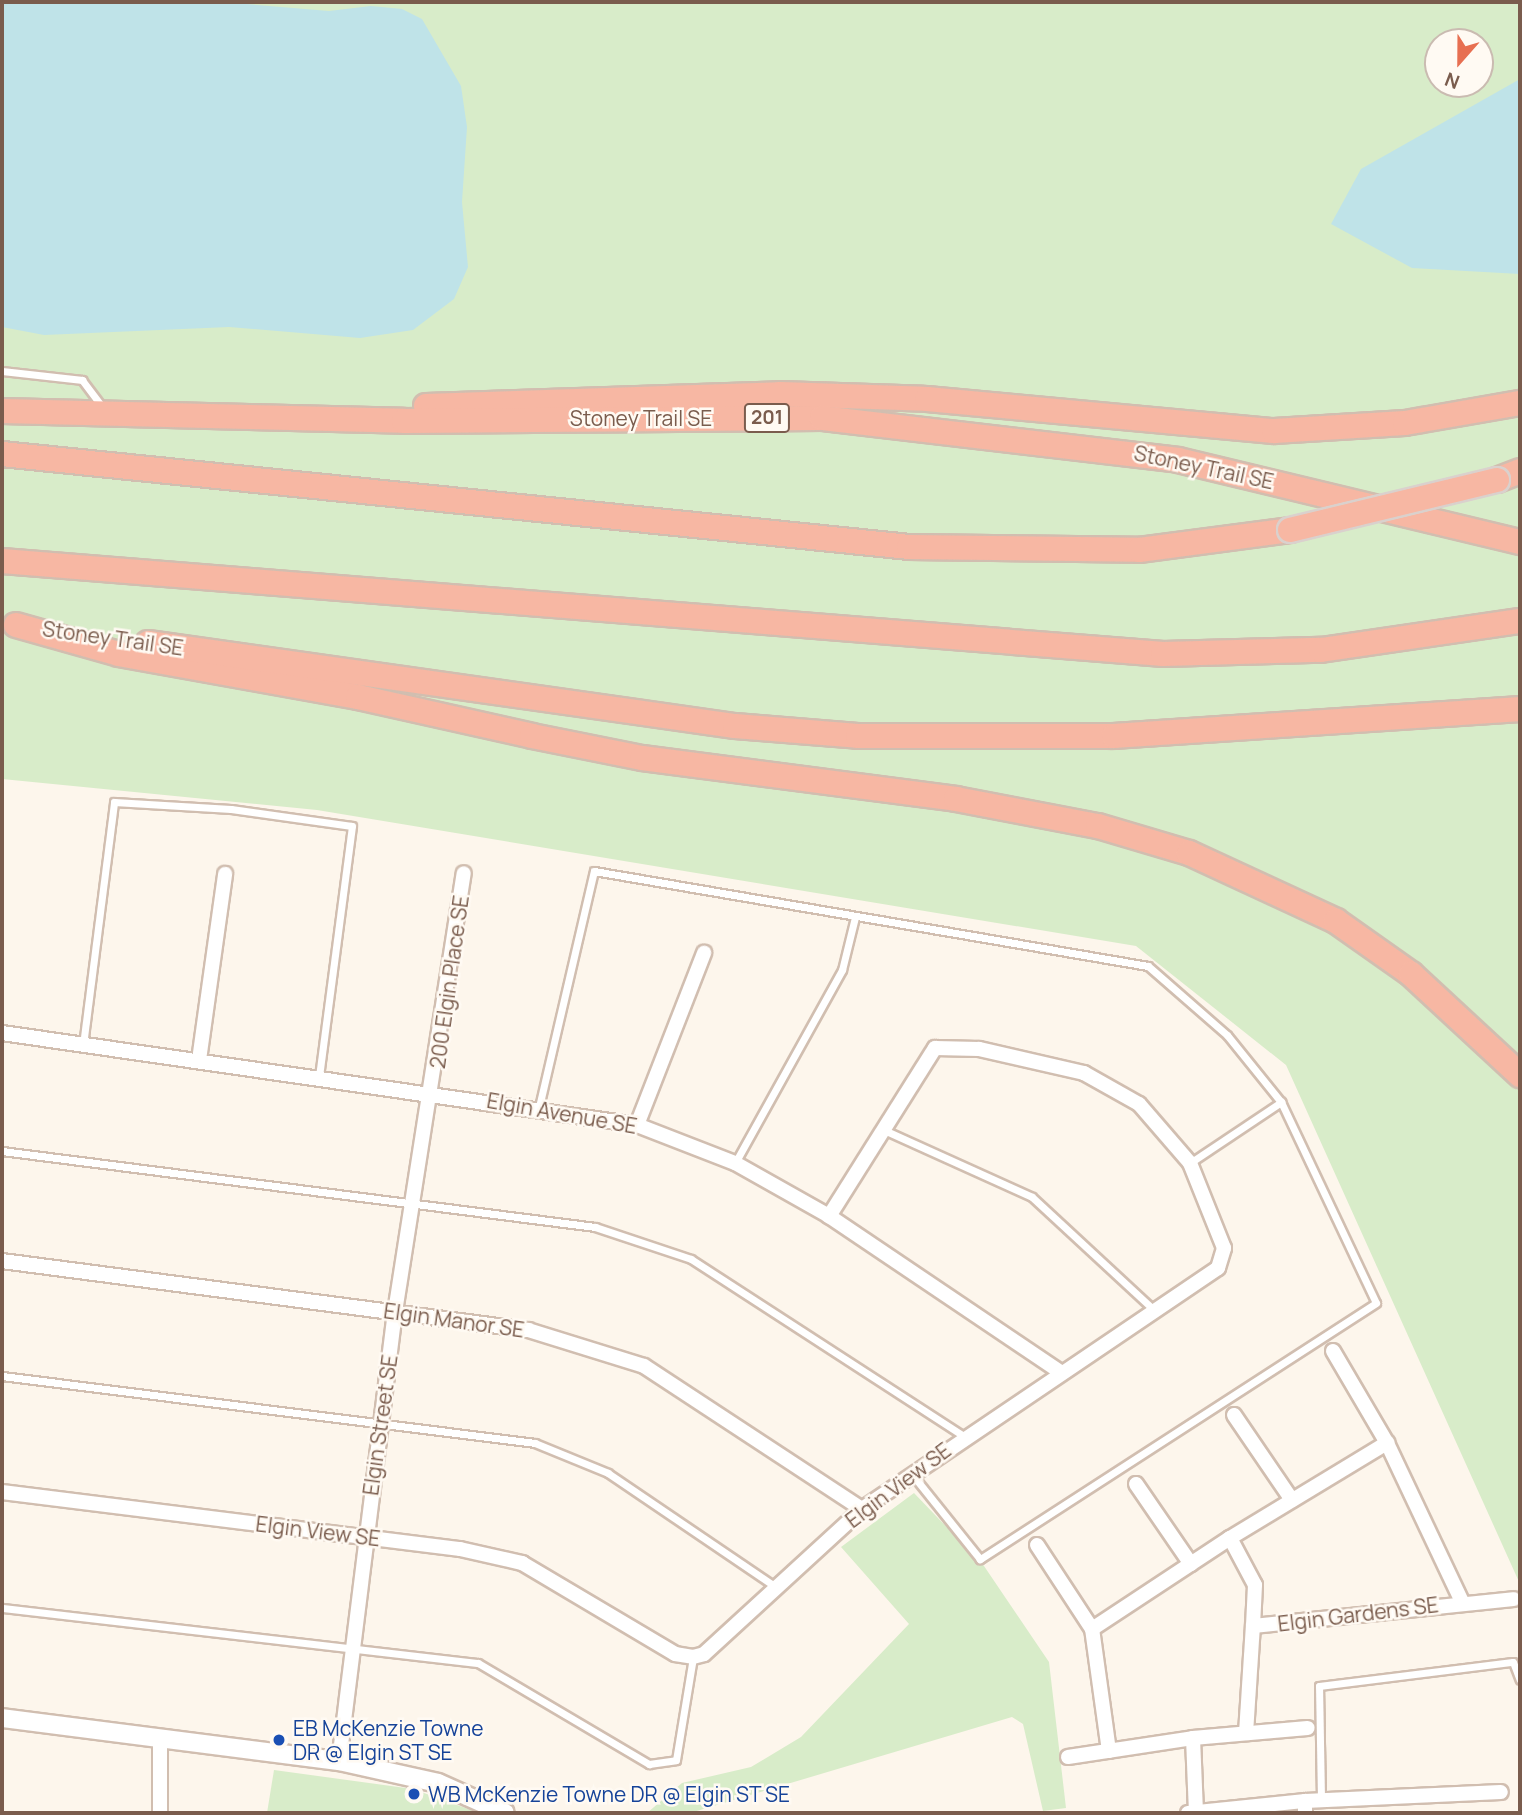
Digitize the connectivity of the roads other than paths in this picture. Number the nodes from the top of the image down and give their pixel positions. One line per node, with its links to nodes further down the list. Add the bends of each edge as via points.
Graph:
1 (2, 371): 4 (lane, via 82,380)
2 (1520, 403): 5 (highway, via 1405,423 1274,431 927,399 780,394 470,402)
3 (2, 411): 4 (highway, Stoney Trail SE / 201)
4 (109, 415): 5 (highway, Stoney Trail SE / 201)
5 (329, 416): 8 (highway, Stoney Trail SE / 201, via 822,418 1007,436 1178,460)
6 (2, 454): 7 (highway, bridge, via 909,547 1139,550 1290,530)
7 (1520, 471)
8 (1520, 541)
9 (2, 561): 10 (highway, via 1163,654 1321,650)
10 (1520, 621)
11 (9, 624): 12 (highway, Stoney Trail SE, via 735,726 858,736 1114,736); 20 (highway, via 119,654 358,697 544,739 956,799 1098,826 1189,853 1336,921 1410,974)
12 (1520, 709)
13 (464, 873): 22 (street, 200 Elgin Place SE)
14 (225, 874): 19 (street)
15 (855, 917): 23 (lane, via 1148,966 1227,1035); 24 (lane, via 594,871); 28 (lane, via 842,970)
16 (704, 953): 25 (street)
17 (2, 1033): 18 (street, Elgin Avenue SE)
18 (83, 1045): 19 (street, Elgin Avenue SE); 21 (lane, via 114,802 231,809 352,826)
19 (199, 1060): 21 (street, Elgin Avenue SE)
20 (1520, 1075)
21 (319, 1076): 22 (street, Elgin Avenue SE)
22 (433, 1091): 24 (street, Elgin Avenue SE); 30 (street, Elgin Street SE)
23 (1281, 1102): 29 (lane); 42 (lane, via 1376,1303 980,1559)
24 (539, 1107): 25 (street, Elgin Avenue SE)
25 (637, 1125): 28 (street, Elgin Avenue SE)
26 (886, 1131): 29 (street, Elgin View SE, via 935,1048 979,1049 1084,1073 1139,1104); 31 (street, Elgin View SE); 33 (lane, via 1031,1197)
27 (2, 1151): 30 (lane)
28 (735, 1163): 31 (street, Elgin Avenue SE)
29 (1190, 1163): 33 (street, Elgin View SE, via 1224,1248 1217,1268)
30 (412, 1202): 34 (street, Elgin Street SE); 40 (lane, via 596,1227 691,1259)
31 (830, 1216): 36 (street, Elgin Avenue SE)
32 (2, 1261): 34 (street, Elgin Manor SE)
33 (1153, 1309): 36 (street, Elgin View SE)
34 (395, 1312): 39 (street, Elgin Street SE); 46 (street, Elgin Manor SE, via 528,1330 644,1366)
35 (1333, 1351): 41 (street, Elgin Gardens SE)
36 (1059, 1371): 40 (street, Elgin View SE)
37 (2, 1376): 39 (lane)
38 (1234, 1415): 45 (street)
39 (380, 1424): 47 (street, Elgin Street SE); 51 (lane, via 536,1443 608,1474)
40 (964, 1436): 42 (street, Elgin View SE)
41 (1387, 1443): 45 (street); 53 (street, Elgin Gardens SE)
42 (911, 1472): 46 (street, Elgin View SE)
43 (1136, 1484): 50 (street)
44 (2, 1492): 47 (street, Elgin View SE)
45 (1292, 1500): 48 (street)
46 (862, 1508): 51 (street, Elgin View SE)
47 (365, 1537): 57 (street, Elgin Street SE); 58 (street, Elgin View SE, via 522,1563 675,1654)
48 (1230, 1538): 50 (street); 55 (street, Elgin Gardens SE, via 1255,1584)
49 (1037, 1545): 56 (street)
50 (1191, 1564): 56 (street)
51 (774, 1586): 58 (street, Elgin View SE, via 704,1654)
52 (1514, 1598): 53 (street, Elgin Gardens SE)
53 (1462, 1602): 55 (street, Elgin Gardens SE)
54 (2, 1608): 57 (lane)
55 (1253, 1626): 62 (street, Elgin Gardens SE)
56 (1092, 1629): 65 (street)
57 (353, 1646): 58 (lane, via 478,1663 649,1765 676,1760); 67 (street, Elgin Street SE)
58 (693, 1657)
59 (1520, 1680): 69 (lane, via 1513,1662 1319,1686)
60 (2, 1718): 64 (street)
61 (1308, 1728): 62 (street)
62 (1246, 1733): 63 (street)
63 (1193, 1738): 65 (street); 73 (street)
64 (160, 1741): 67 (street); 71 (street)
65 (1109, 1751): 66 (street)
66 (1068, 1757)
67 (339, 1761): 72 (street, via 438,1783)
68 (1501, 1792): 69 (street)
69 (1321, 1799): 70 (street)
70 (1305, 1807): 73 (street)
71 (160, 1813)
72 (505, 1813)
73 (1193, 1813)

